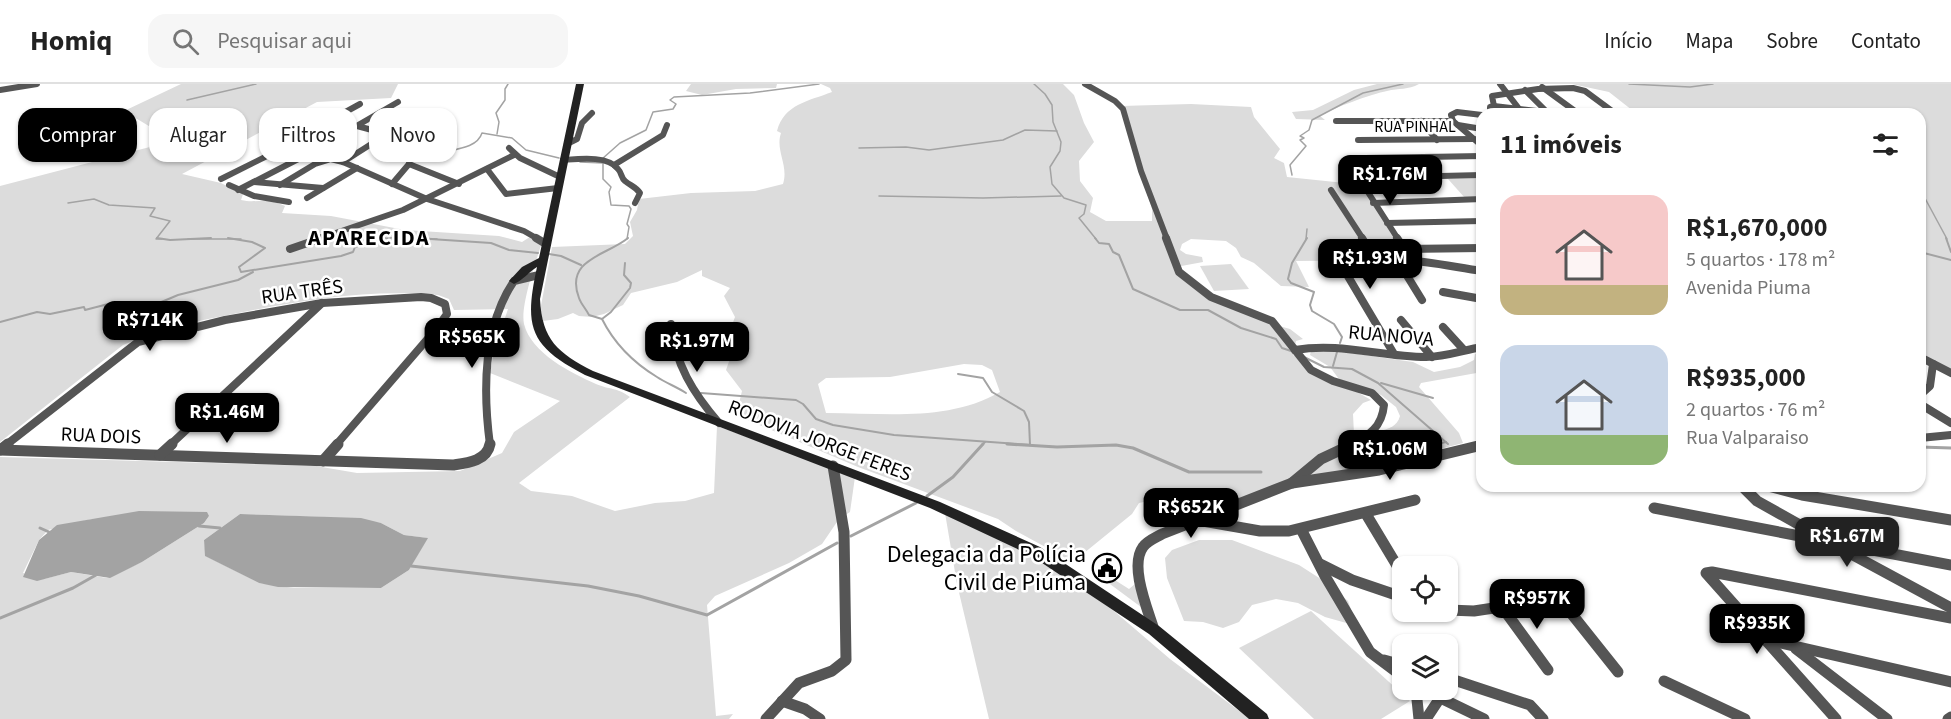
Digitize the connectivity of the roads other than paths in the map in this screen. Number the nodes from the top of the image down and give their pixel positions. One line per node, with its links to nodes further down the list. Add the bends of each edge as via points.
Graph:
1 (37, 84): 6 (street)
2 (580, 84): 31 (main road, RODOVIA JORGE FERES)
3 (1085, 84): 84 (street, via 1123,109 1179,272 1211,297 1272,321)
4 (1500, 84): 8 (street)
5 (1542, 87): 7 (street); 17 (street); 18 (street, via 1583,90)
6 (0, 90)
7 (1525, 90): 8 (street); 16 (street)
8 (1509, 93): 11 (street, via 1491,97); 15 (street)
9 (398, 102): 25 (street)
10 (360, 104): 12 (street)
11 (1494, 106): 13 (street); 14 (street)
12 (353, 108)
13 (1490, 108)
14 (1507, 108)
15 (1519, 108)
16 (1543, 108)
17 (1572, 108)
18 (1606, 108)
19 (592, 113): 31 (street, via 582,123 577,140)
20 (1476, 114): 23 (street, via 1451,114)
21 (1336, 121): 22 (street)
22 (1421, 121): 23 (street); 28 (street)
23 (1456, 123): 26 (street); 29 (street)
24 (667, 125): 42 (street, via 663,135)
25 (357, 126): 33 (street, via 387,134)
26 (1476, 128)
27 (1358, 140): 28 (street, RUA PINHAL)
28 (1437, 140): 30 (street, RUA PINHAL)
29 (1476, 140)
30 (1476, 142)
31 (567, 144): 37 (main road, RODOVIA JORGE FERES)
32 (509, 148): 34 (street)
33 (357, 153)
34 (514, 155): 44 (street); 49 (street)
35 (1476, 156): 46 (street, via 1348,161)
36 (259, 160): 47 (street)
37 (563, 160): 42 (street); 49 (main road, RODOVIA JORGE FERES)
38 (292, 162): 48 (street)
39 (316, 162): 53 (street)
40 (343, 162): 43 (street)
41 (409, 164): 50 (street); 51 (street)
42 (614, 165): 61 (street, via 623,180 639,190)
43 (357, 168): 50 (street); 54 (street)
44 (488, 170): 49 (street, via 506,194); 51 (street)
45 (1476, 176): 46 (street)
46 (1358, 178): 62 (street)
47 (220, 179)
48 (253, 182): 53 (street); 55 (street)
49 (559, 182): 65 (main road, RODOVIA JORGE FERES)
50 (392, 184): 58 (street)
51 (459, 184): 58 (street)
52 (229, 185): 55 (street)
53 (280, 185): 54 (street)
54 (323, 188): 57 (street)
55 (238, 190): 60 (street, via 263,199)
56 (1331, 190): 72 (street)
57 (307, 198)
58 (427, 199): 65 (street, via 524,231); 67 (street)
59 (1476, 199): 62 (street)
60 (289, 202)
61 (635, 203)
62 (1372, 203): 64 (street)
63 (1476, 221): 64 (street)
64 (1387, 223): 68 (street)
65 (546, 244): 69 (main road, RODOVIA JORGE FERES)
66 (1476, 248): 68 (street)
67 (291, 249)
68 (1404, 249): 70 (street)
69 (542, 260): 74 (main road, RODOVIA JORGE FERES); 75 (main road)
70 (1412, 260): 71 (street); 73 (street)
71 (1398, 261): 72 (street); 78 (street)
72 (1377, 262): 86 (street, via 1352,264 1345,269)
73 (1476, 271)
74 (539, 275): 75 (street); 93 (main road, RODOVIA JORGE FERES, via 535,320 555,353 589,373)
75 (514, 281): 100 (street, RUA DOIS, via 500,308 486,358 484,401 490,447 483,457 453,465)
76 (1443, 292): 77 (street)
77 (1476, 299)
78 (1422, 300)
79 (322, 303): 98 (street, RUA TRÊS, via 225,320 138,342); 99 (street); 100 (street, RUA TRÊS, via 420,297 440,300 447,308 437,328)
80 (1401, 320): 87 (street)
81 (670, 324): 93 (street, via 678,366)
82 (1443, 327): 85 (street)
83 (1476, 348): 85 (street, RUA NOVA)
84 (1295, 350): 86 (street, RUA NOVA, via 1336,346); 102 (street, via 1320,375 1372,393 1384,405 1384,413 1368,436 1319,460)
85 (1464, 350): 87 (street, RUA NOVA)
86 (1394, 354): 87 (street, RUA NOVA)
87 (1432, 357)
88 (1926, 360): 89 (street)
89 (1933, 364): 90 (street); 91 (street, via 1932,382)
90 (1951, 373)
91 (1926, 392)
92 (1926, 408): 94 (street)
93 (719, 423): 101 (main road, RODOVIA JORGE FERES)
94 (1951, 423)
95 (1951, 435): 96 (street)
96 (1926, 437)
97 (1476, 446): 102 (street, via 1379,470)
98 (0, 450): 99 (street, RUA DOIS)
99 (160, 455): 100 (street, RUA DOIS)
100 (323, 461)
101 (833, 466): 122 (main road, RODOVIA JORGE FERES, via 935,505 1026,546); 136 (street, via 844,532 846,660 799,683)
102 (1292, 483): 108 (street)
103 (1748, 492): 111 (street)
104 (1791, 492): 109 (street)
105 (1415, 500): 107 (street)
106 (1654, 508): 111 (street)
107 (1366, 514): 110 (street); 112 (street)
108 (1201, 520): 110 (street, via 1273,532); 122 (street, via 1161,534 1140,551 1140,579)
109 (1951, 520)
110 (1301, 529): 113 (street)
111 (1830, 543): 114 (street); 119 (street)
112 (1392, 557)
113 (1320, 564): 115 (street); 125 (street, via 1370,652)
114 (1951, 565)
115 (1392, 594)
116 (1573, 596): 117 (street)
117 (1559, 598): 118 (street); 129 (street)
118 (1502, 607): 120 (street); 128 (street)
119 (1951, 609)
120 (1458, 610)
121 (1951, 618): 123 (street, via 1706,573)
122 (1154, 630): 139 (main road, RODOVIA JORGE FERES)
123 (1763, 639): 124 (street); 145 (street)
124 (1793, 647): 132 (street); 146 (street)
125 (1378, 659): 126 (street); 127 (street)
126 (1392, 662)
127 (1392, 669)
128 (1548, 670)
129 (1618, 672)
130 (1458, 681): 143 (street, via 1530,705)
131 (1664, 681): 144 (street)
132 (1951, 682)
133 (1418, 700): 140 (street)
134 (1439, 700): 141 (street)
135 (1444, 700): 142 (street)
136 (782, 701): 137 (street); 138 (street)
137 (766, 719)
138 (820, 719)
139 (1261, 719)
140 (1419, 719)
141 (1426, 719)
142 (1484, 719)
143 (1543, 719)
144 (1745, 719)
145 (1836, 719)
146 (1887, 719)

